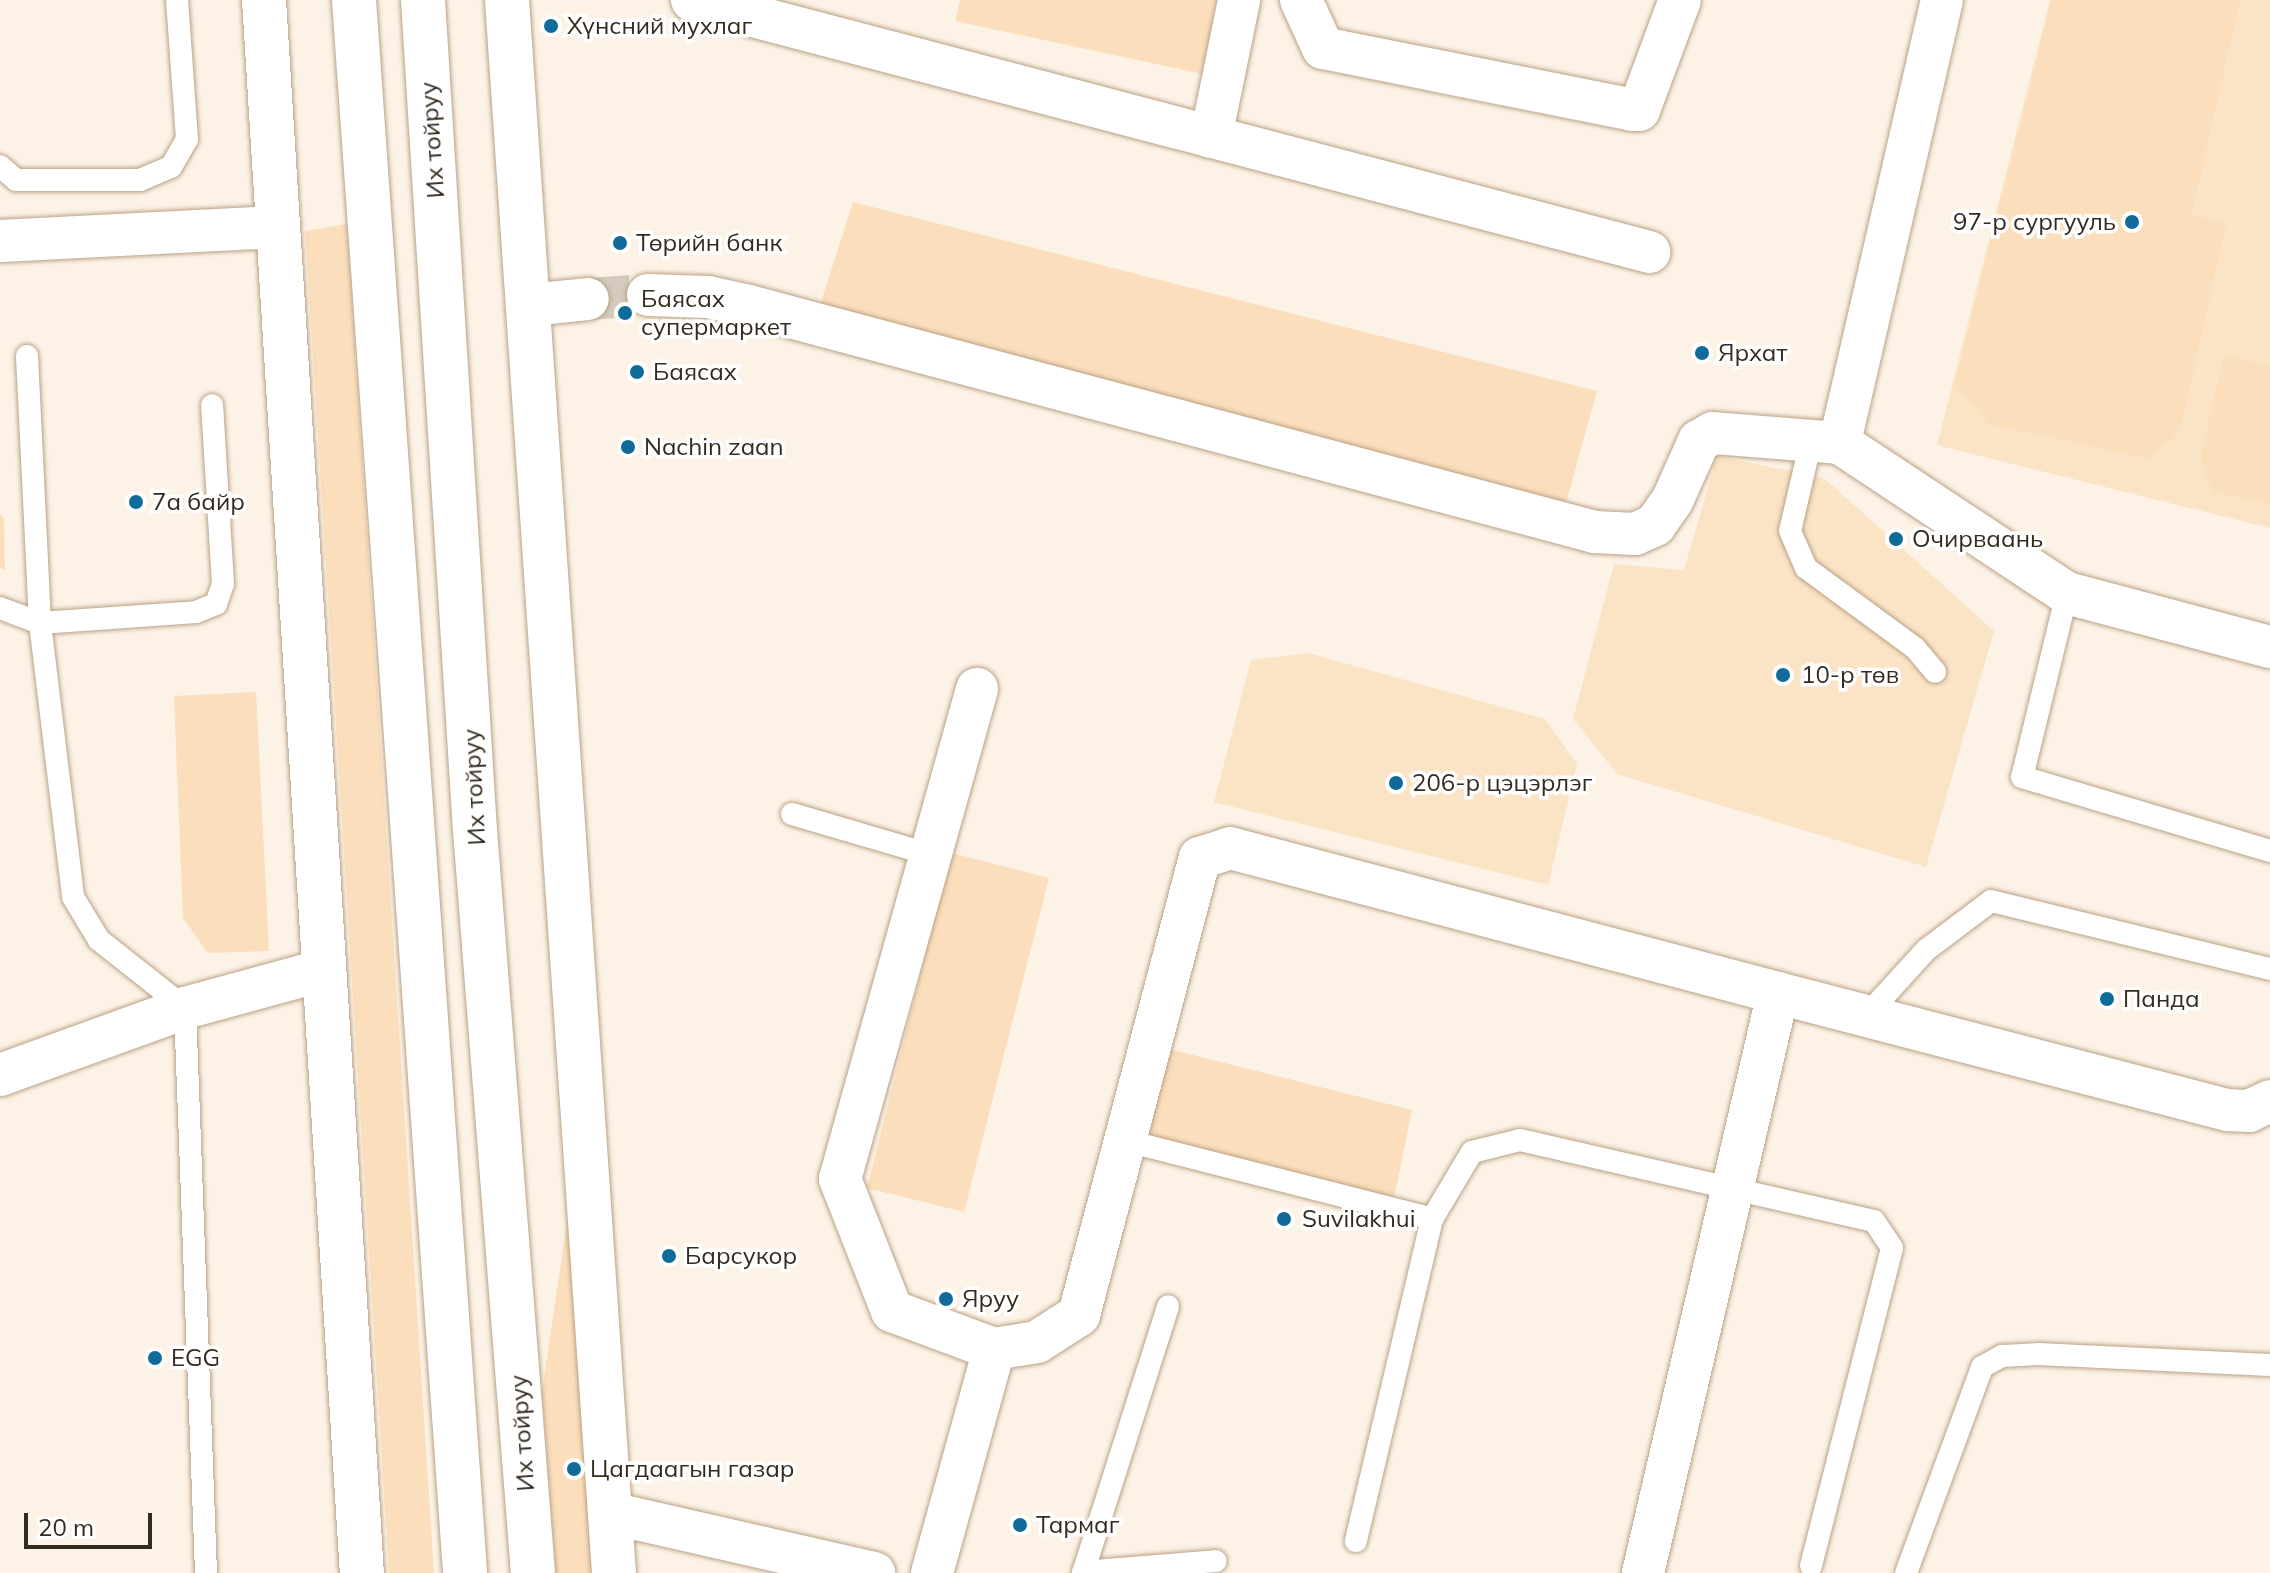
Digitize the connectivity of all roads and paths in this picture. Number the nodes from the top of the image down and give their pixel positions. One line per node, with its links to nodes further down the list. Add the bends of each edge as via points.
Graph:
1 (177, 0): 13 (lane, via 187,139 171,167 140,180 16,180)
2 (264, 0): 14 (street)
3 (354, 0): 52 (street)
4 (423, 0): 53 (street, Их тойруу, via 475,830)
5 (507, 0): 19 (street)
6 (692, 0): 11 (street)
7 (1239, 0): 12 (street)
8 (1301, 0): 9 (street, via 1323,48 1633,110 1639,110)
9 (1680, 0)
10 (1942, 0): 22 (street)
11 (822, 16): 12 (street)
12 (1211, 137): 16 (street)
13 (0, 166)
14 (275, 227): 15 (street); 33 (street)
15 (0, 241)
16 (1649, 252)
17 (648, 295): 22 (street, via 708,297 749,306 1595,532 1635,534 1655,525 1699,441 1713,433)
18 (588, 299): 19 (street)
19 (528, 305): 45 (street)
20 (27, 356): 25 (lane)
21 (212, 405): 25 (lane, via 223,584 216,604 196,612)
22 (1825, 442): 23 (street); 27 (lane, via 1790,531 1806,568 1915,648)
23 (2067, 593): 26 (street); 30 (lane, via 2022,777)
24 (0, 608): 25 (lane)
25 (40, 623): 35 (lane, via 73,897 99,940)
26 (2270, 647)
27 (1935, 672)
28 (977, 689): 31 (street)
29 (792, 814): 31 (lane)
30 (2270, 851)
31 (931, 855): 43 (street, via 840,1179 892,1311)
32 (2270, 969): 36 (lane, via 1991,901 1926,950)
33 (324, 970): 35 (street); 51 (street)
34 (1778, 993): 36 (street); 39 (street, via 1230,848 1200,858); 40 (street)
35 (185, 1008): 37 (street); 50 (lane)
36 (1866, 1016): 38 (street, via 2228,1110 2249,1111)
37 (0, 1075)
38 (2270, 1101)
39 (1127, 1141): 41 (lane); 43 (street, via 1079,1315 1037,1342)
40 (1733, 1186): 41 (lane, via 1520,1140 1472,1152); 48 (lane, via 1874,1221 1892,1248); 57 (street)
41 (1432, 1219): 46 (lane)
42 (1168, 1306): 49 (lane)
43 (994, 1349): 56 (street)
44 (2270, 1365): 58 (lane, via 2038,1354 2002,1356 1982,1367)
45 (610, 1513): 54 (street); 55 (street)
46 (1356, 1541)
47 (1216, 1561): 49 (lane)
48 (1811, 1566)
49 (1083, 1572)
50 (206, 1573)
51 (362, 1573)
52 (465, 1573)
53 (533, 1573)
54 (614, 1573)
55 (874, 1573)
56 (932, 1573)
57 (1643, 1573)
58 (1906, 1573)

